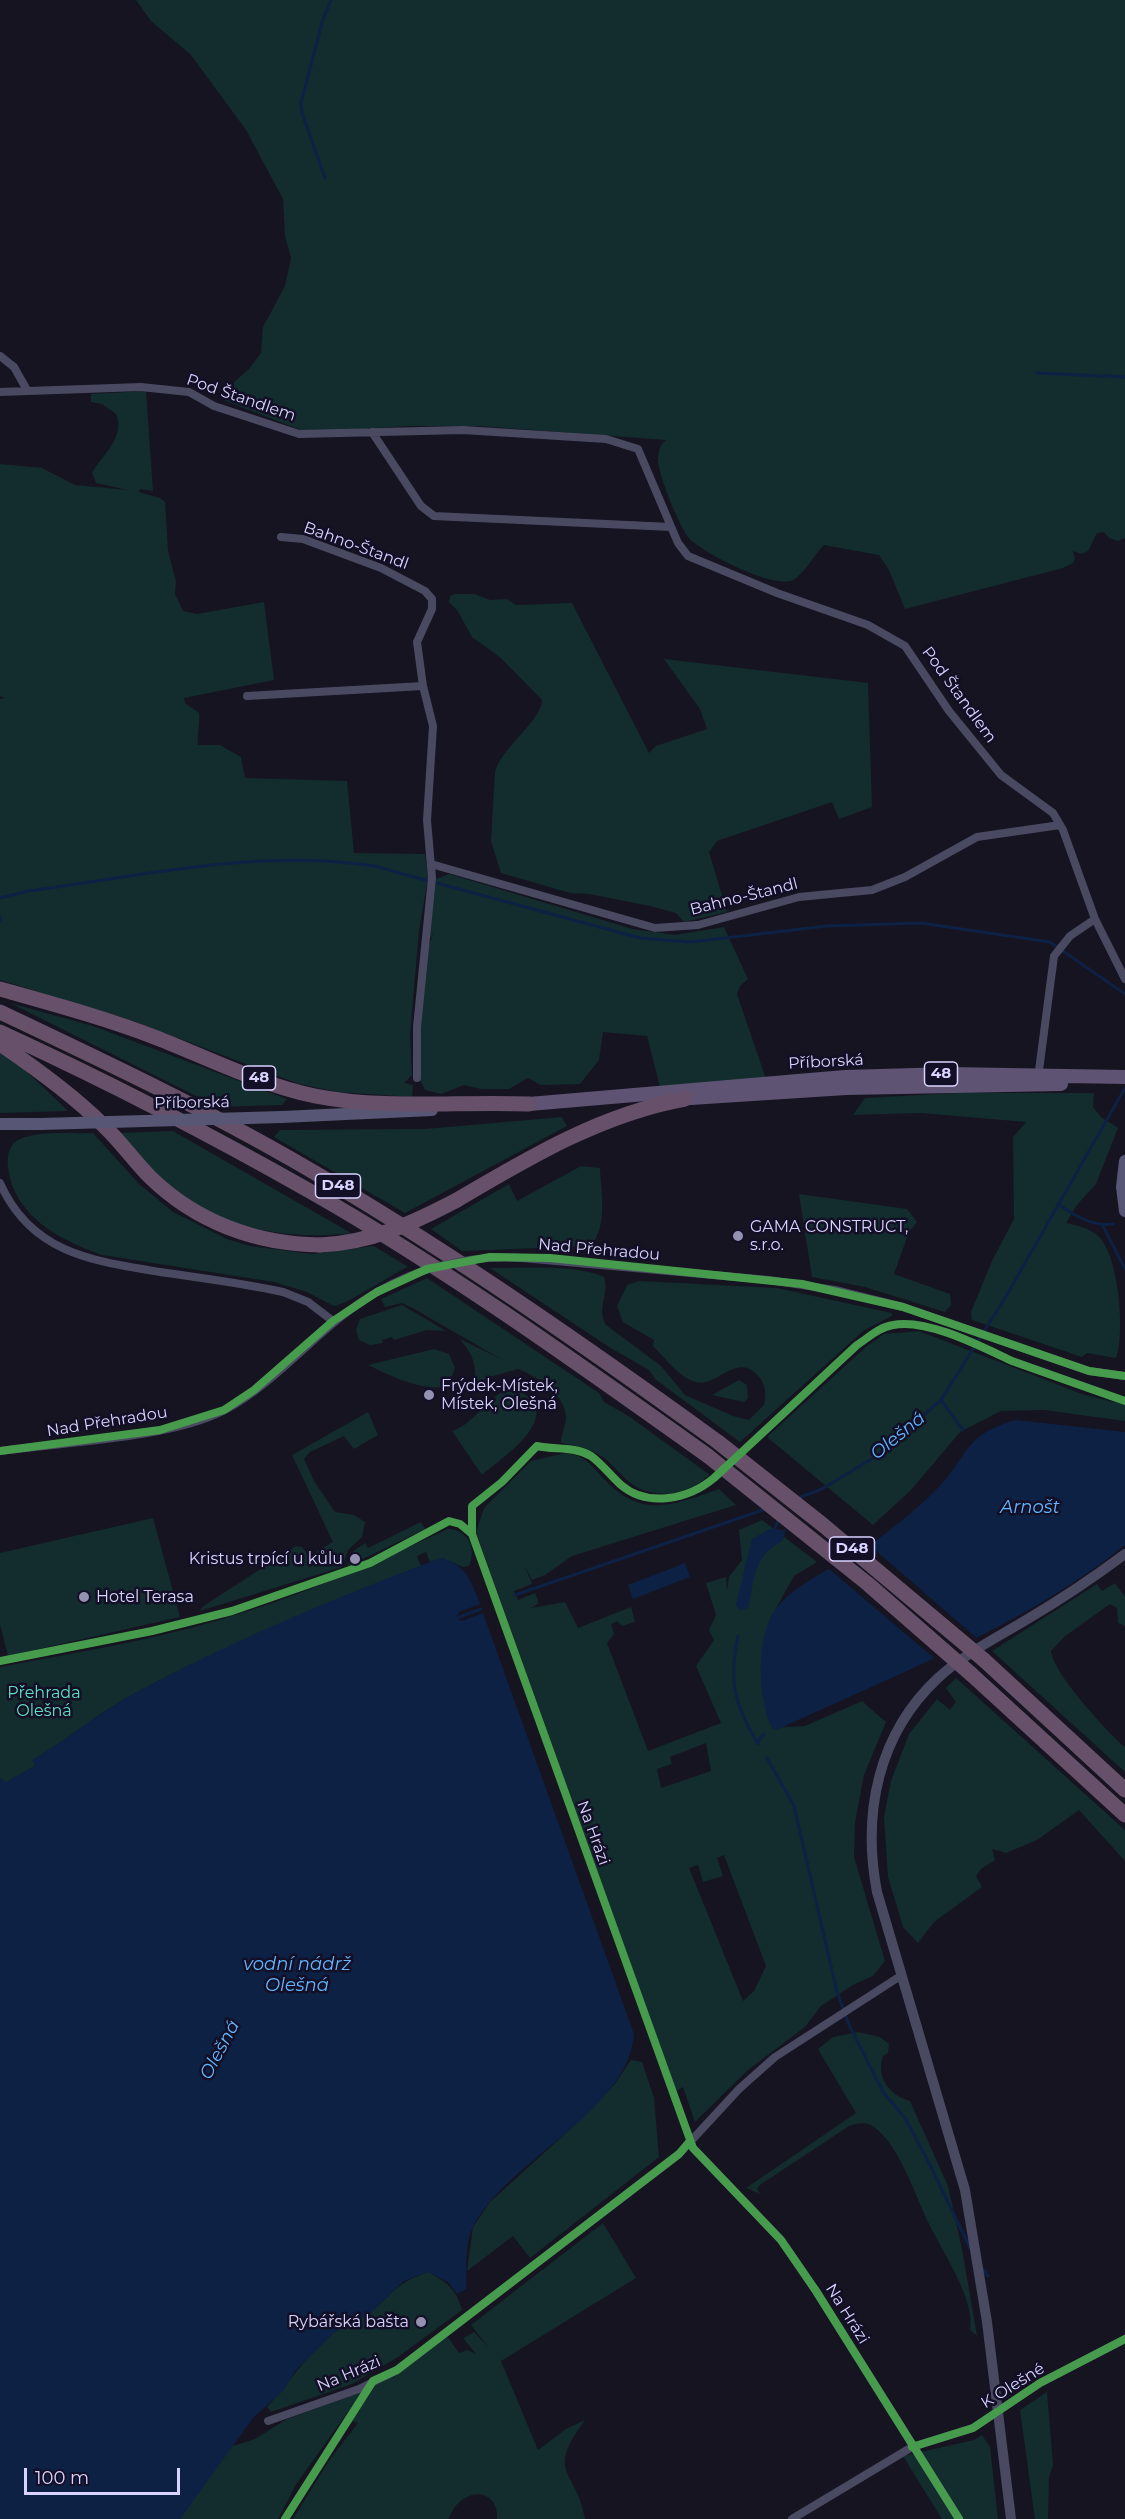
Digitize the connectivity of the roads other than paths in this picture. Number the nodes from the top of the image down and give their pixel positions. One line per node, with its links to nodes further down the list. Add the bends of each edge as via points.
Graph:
1 (0, 356): 2 (street, via 14,366)
2 (27, 390): 3 (street, Pod Štandlem); 4 (street, Pod Štandlem, via 141,387 189,392 214,406 299,434)
3 (0, 392)
4 (372, 432): 5 (street, via 421,506 434,516); 5 (street, Pod Štandlem, via 463,430 623,442 638,449)
5 (671, 528): 9 (street, Pod Štandlem, via 688,556 868,625 905,646 949,711 1001,776 1053,813)
6 (281, 537): 7 (street, Bahno-Štandl, via 326,547 381,568 425,591 432,599 432,609 417,642)
7 (423, 686): 8 (street); 10 (street, Bahno-Štandl, via 433,726 427,820)
8 (248, 696)
9 (1060, 825): 10 (street, Bahno-Štandl, via 977,837 905,877 872,890 799,897 698,925 655,928); 11 (street, Pod Štandlem)
10 (431, 864): 18 (street, Bahno-Štandl, via 417,1027)
11 (1095, 919): 12 (street, Pod Štandlem); 19 (street, via 1070,936 1054,956)
12 (1125, 980)
13 (0, 989): 23 (highway, 48, via 108,1020 313,1096 362,1103)
14 (0, 1012): 32 (highway, D48, bridge, via 156,1088 334,1184 574,1338 718,1442 823,1525 984,1660)
15 (0, 1032): 33 (highway, D48, bridge, via 147,1104 316,1195 564,1353 708,1456 868,1584)
16 (0, 1044): 22 (highway, bridge, via 84,1107 149,1176 194,1211 228,1228 264,1239 320,1245 376,1236 409,1224 604,1122)
17 (1125, 1077): 20 (main road, Příborská / 48)
18 (417, 1078)
19 (1037, 1080): 20 (main road, Příborská / 48); 22 (main road, Příborská / 48); 23 (main road, Příborská / 48, via 845,1077)
20 (1072, 1080): 21 (main road, Příborská / 48)
21 (1125, 1085)
22 (685, 1099): 23 (main road, Příborská / 48)
23 (529, 1104): 24 (main road, Příborská, bridge, via 373,1115)
24 (0, 1124)
25 (1125, 1161): 27 (main road)
26 (0, 1182): 28 (street, via 11,1205 26,1223 68,1251 108,1263 283,1292 308,1302)
27 (1125, 1211)
28 (333, 1321): 29 (street, Nad Přehradou, bridge, via 409,1275 445,1264 522,1257 802,1284 876,1300 1089,1371); 30 (street, Nad Přehradou, via 254,1390 224,1410 160,1431)
29 (1125, 1376)
30 (0, 1451)
31 (1125, 1554): 34 (street, via 1065,1596 964,1657 919,1697 890,1742 875,1788 871,1858)
32 (1125, 1790)
33 (1125, 1815)
34 (902, 1975): 35 (street, via 775,2057); 37 (street, via 965,2190)
35 (690, 2141): 38 (street, Na Hrázi, via 679,2154 397,2370 359,2389); 39 (street, Na Hrázi, via 781,2240)
36 (1125, 2338): 37 (street, K Olešné, via 1040,2383)
37 (996, 2412): 39 (street, K Olešné, via 973,2428); 42 (street)
38 (268, 2421)
39 (912, 2447): 40 (street, K Olešné); 41 (street, Na Hrázi)
40 (792, 2519)
41 (959, 2519)
42 (1011, 2519)

